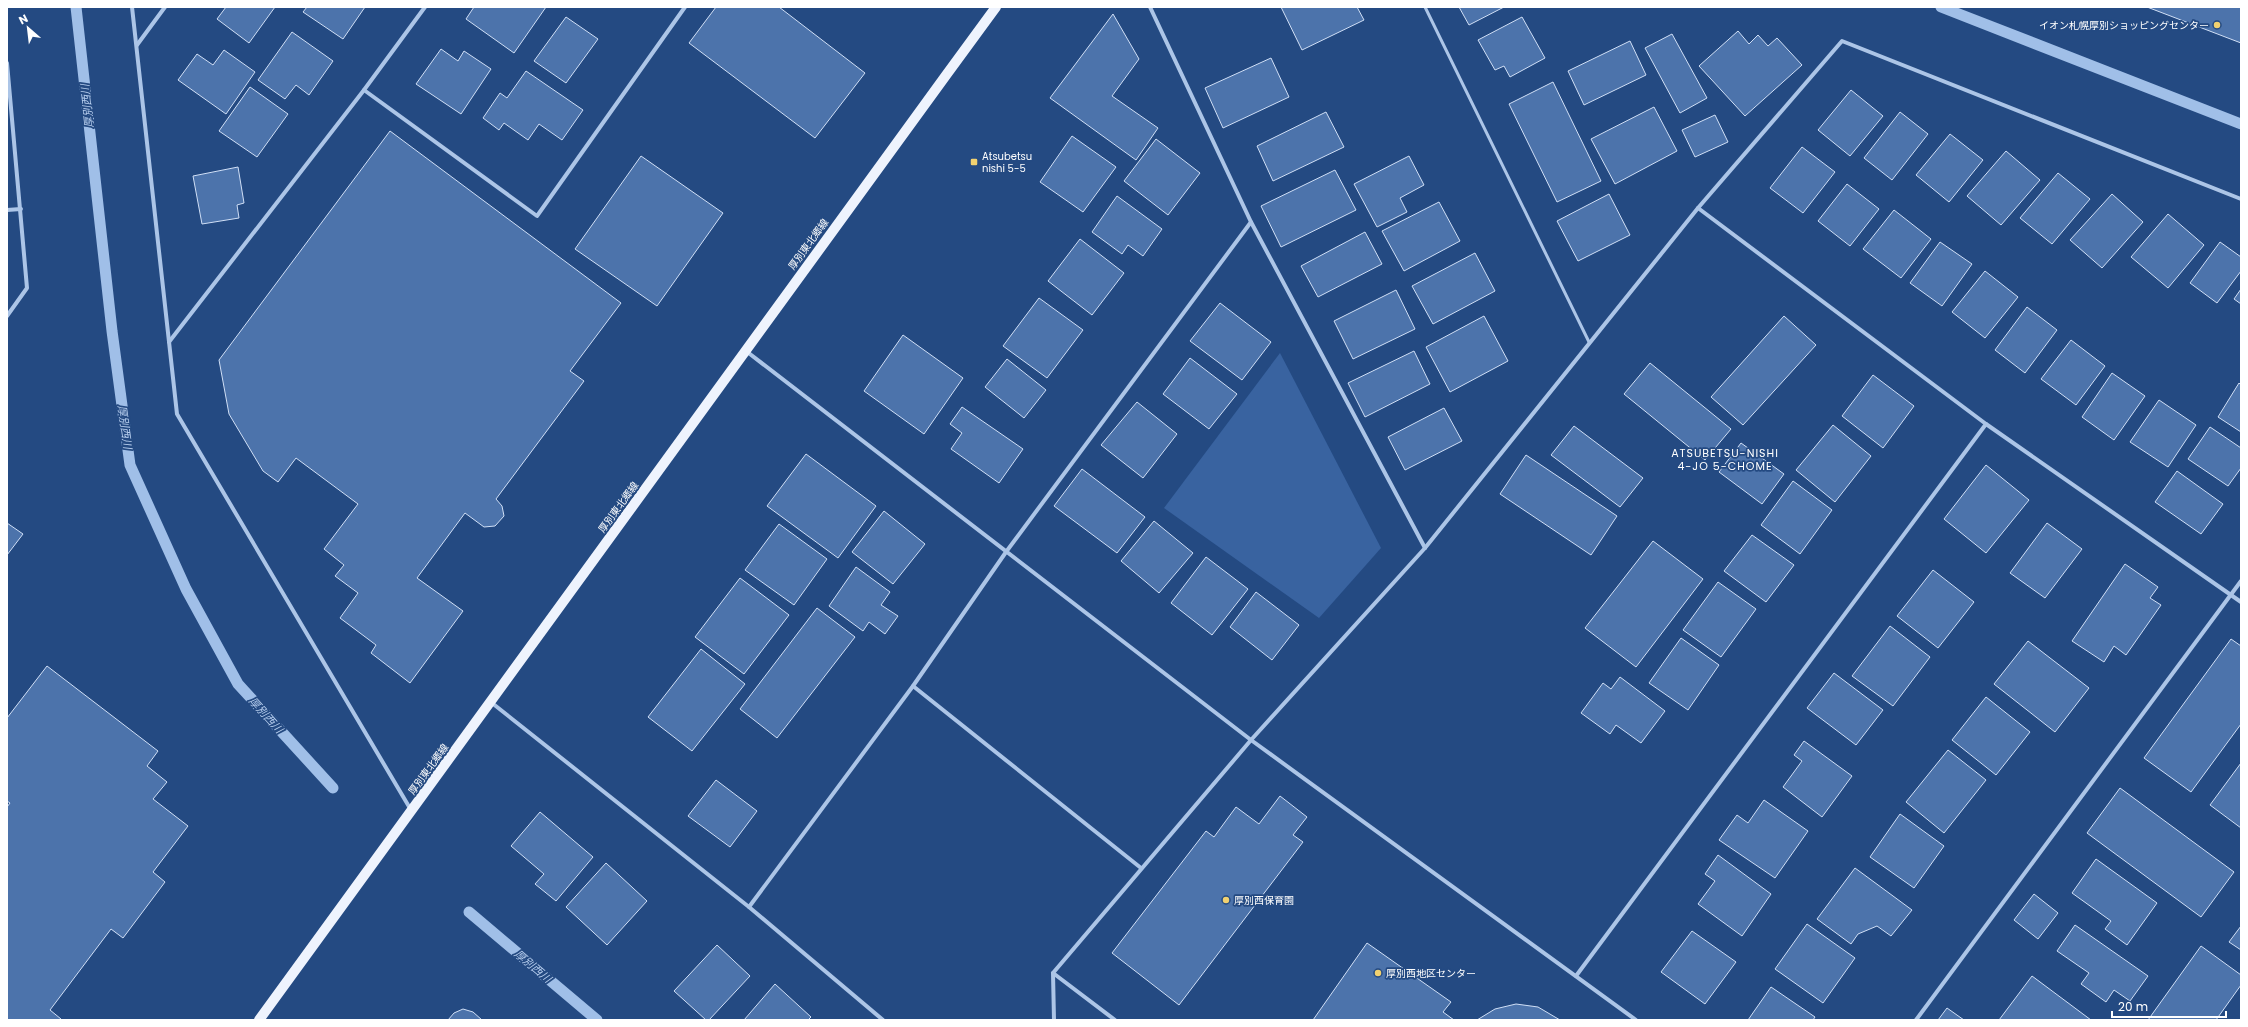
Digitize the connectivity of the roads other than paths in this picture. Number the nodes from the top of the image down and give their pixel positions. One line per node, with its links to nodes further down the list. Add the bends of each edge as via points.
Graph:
1 (132, 7): 8 (street)
2 (165, 7): 8 (street)
3 (425, 7): 10 (street)
4 (685, 7): 10 (street, via 537,216)
5 (996, 7): 19 (main road, 厚別東北郷線)
6 (1150, 7): 15 (street)
7 (1425, 7): 18 (lane)
8 (137, 46): 17 (street)
9 (7, 63): 13 (street)
10 (364, 90): 17 (street)
11 (2241, 199): 12 (street, via 1842,41)
12 (1698, 208): 18 (street); 20 (street)
13 (21, 209): 14 (street); 16 (street, via 27,288)
14 (7, 210)
15 (1251, 222): 21 (street); 22 (street)
16 (7, 316)
17 (168, 342): 29 (street, via 177,414)
18 (1590, 342): 21 (street)
19 (745, 350): 22 (street); 27 (main road, 厚別東北郷線)
20 (1986, 424): 24 (street); 33 (street)
21 (1425, 548): 28 (street)
22 (1006, 552): 26 (street); 28 (street)
23 (2241, 581): 24 (street)
24 (2231, 595): 25 (street); 39 (street)
25 (2241, 602)
26 (913, 686): 30 (street); 31 (street)
27 (492, 703): 29 (main road, 厚別東北郷線); 31 (street)
28 (1251, 740): 30 (street); 33 (street)
29 (412, 812): 34 (main road, 厚別東北郷線)
30 (1141, 868): 32 (street)
31 (749, 907): 35 (street)
32 (1053, 973): 36 (street); 37 (street)
33 (1576, 976): 38 (street)
34 (259, 1020)
35 (883, 1020)
36 (1054, 1020)
37 (1115, 1020)
38 (1636, 1020)
39 (1916, 1020)

